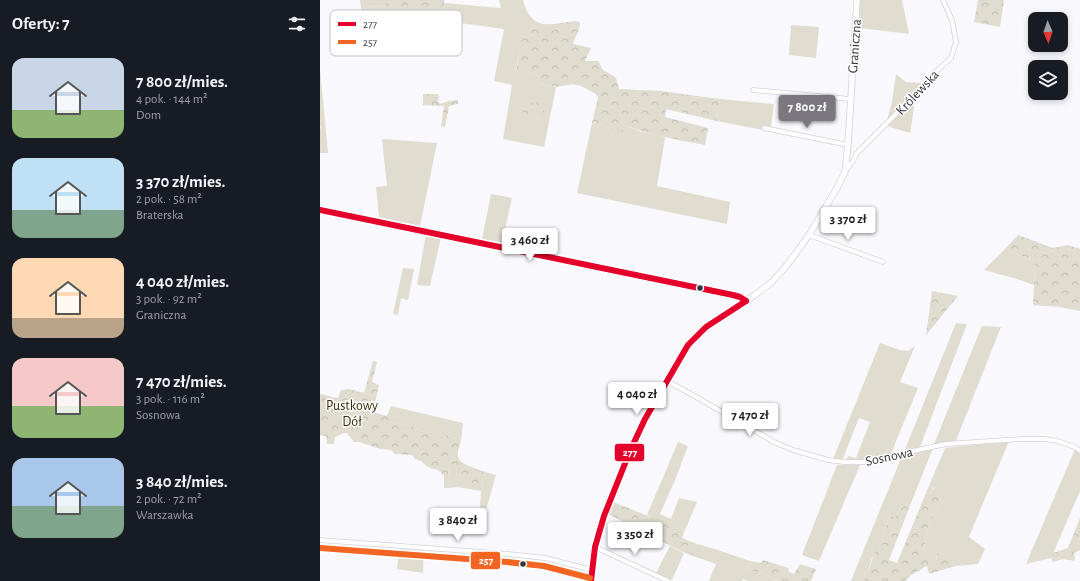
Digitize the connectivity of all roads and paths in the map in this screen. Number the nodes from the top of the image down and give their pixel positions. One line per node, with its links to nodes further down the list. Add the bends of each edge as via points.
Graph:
1 (856, 0): 4 (street, Graniczna)
2 (943, 0): 7 (street, Królewska, via 952,20 956,42 951,58 857,153)
3 (753, 90): 4 (street)
4 (850, 99): 6 (street, Graniczna)
5 (764, 128): 6 (street)
6 (848, 145): 7 (street, Graniczna)
7 (844, 172): 9 (street, Graniczna)
8 (320, 210): 11 (street, via 733,295)
9 (808, 235): 10 (street); 11 (street, Graniczna, via 771,283)
10 (883, 262)
11 (746, 301): 12 (street, Graniczna, via 706,327 688,345)
12 (667, 381): 13 (street, Sosnowa, via 774,442 828,460 866,462 946,444 1023,439 1057,441); 15 (street, Graniczna, via 645,418 630,451 604,516)
13 (1080, 451)
14 (320, 540): 16 (street, via 545,558)
15 (595, 547): 16 (street, Graniczna); 18 (street)
16 (592, 570): 17 (street, Graniczna)
17 (591, 581)
18 (668, 581)

